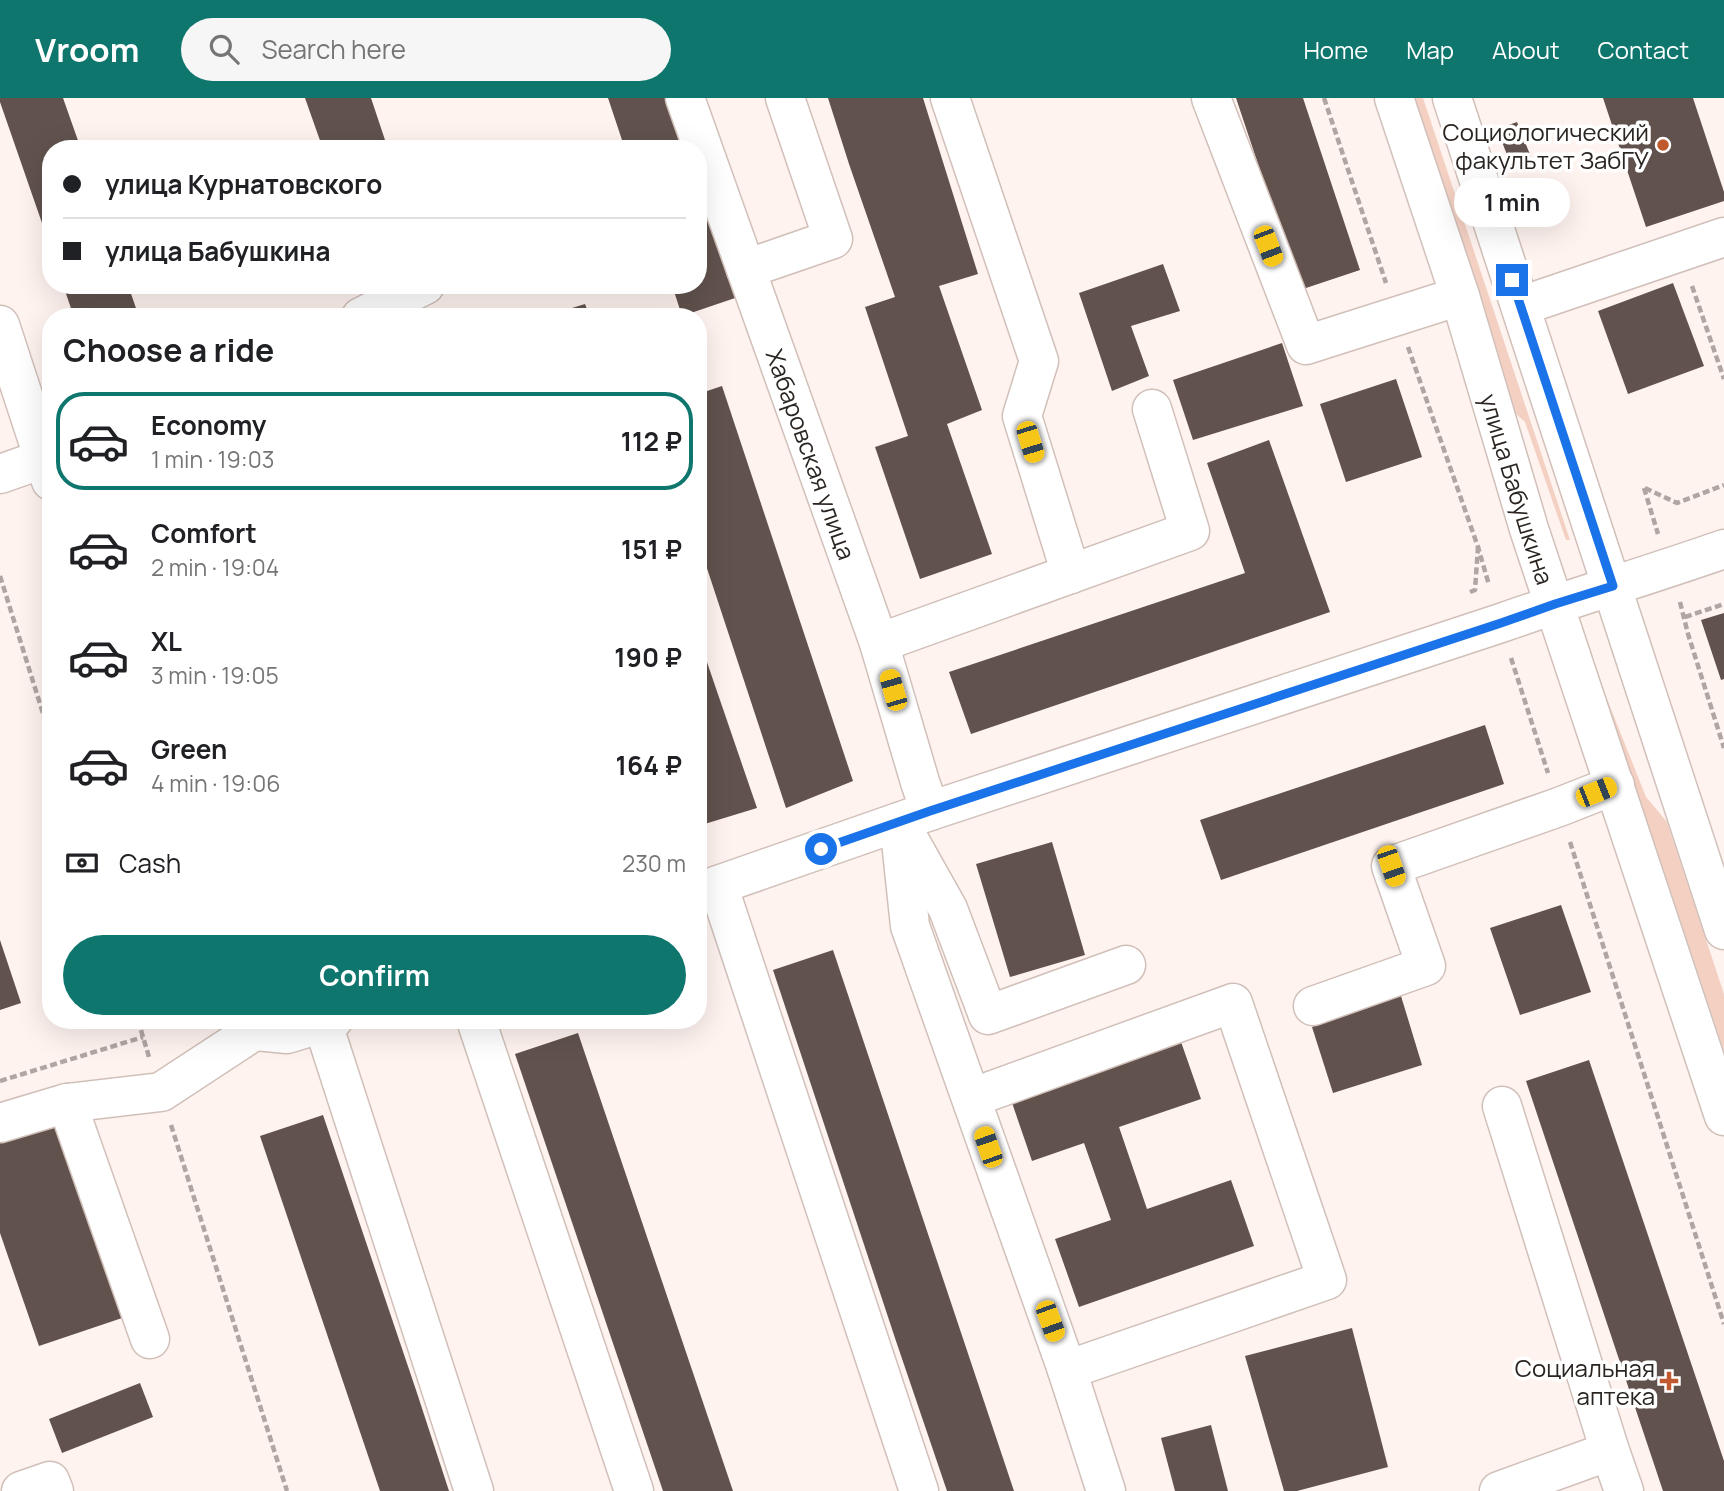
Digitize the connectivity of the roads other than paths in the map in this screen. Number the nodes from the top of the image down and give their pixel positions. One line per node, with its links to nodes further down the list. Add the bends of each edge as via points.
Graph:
1 (685, 98): 7 (street, Хабаровская улица)
2 (785, 98): 10 (street, via 833,239)
3 (950, 98): 21 (street, via 1038,361 1022,416)
4 (1211, 98): 12 (street, via 1306,345)
5 (1394, 98): 12 (street, улица Бабушкина)
6 (1452, 98): 13 (street)
7 (700, 140)
8 (707, 160): 10 (street, Хабаровская улица)
9 (1724, 237): 13 (street)
10 (746, 269): 24 (street, Хабаровская улица)
11 (407, 294): 14 (street)
12 (1460, 296): 23 (street, улица Бабушкина)
13 (1521, 306): 22 (street)
14 (379, 308)
15 (0, 325): 17 (street)
16 (1152, 409): 21 (street, via 1190,531)
17 (42, 455)
18 (42, 470): 19 (street)
19 (0, 474)
20 (1724, 549): 22 (street)
21 (1071, 574): 24 (street)
22 (1613, 586): 23 (street); 28 (street)
23 (1555, 604): 25 (street, улица Бабушкина); 26 (street)
24 (879, 643): 26 (street, Хабаровская улица)
25 (1615, 785): 30 (street, via 1391,866 1426,966); 39 (street, улица Бабушкина)
26 (914, 817): 27 (street); 29 (street, via 988,1015); 36 (street, via 910,926)
27 (708, 889): 48 (street)
28 (1724, 930)
29 (1126, 965)
30 (1313, 1006)
31 (242, 1029): 37 (street, via 160,1092)
32 (261, 1029): 33 (street, via 287,1034)
33 (304, 1029)
34 (330, 1029): 46 (street)
35 (479, 1029): 47 (street)
36 (971, 1098): 42 (street); 42 (street, via 1233,1003 1327,1280)
37 (67, 1103): 40 (street); 41 (street)
38 (1502, 1106): 43 (street)
39 (1724, 1116)
40 (0, 1123)
41 (150, 1339)
42 (1067, 1370): 49 (street)
43 (1610, 1451): 50 (street); 51 (street)
44 (21, 1491): 45 (street, via 50,1481)
45 (54, 1491)
46 (474, 1491)
47 (634, 1491)
48 (919, 1491)
49 (1106, 1491)
50 (1499, 1491)
51 (1624, 1491)

